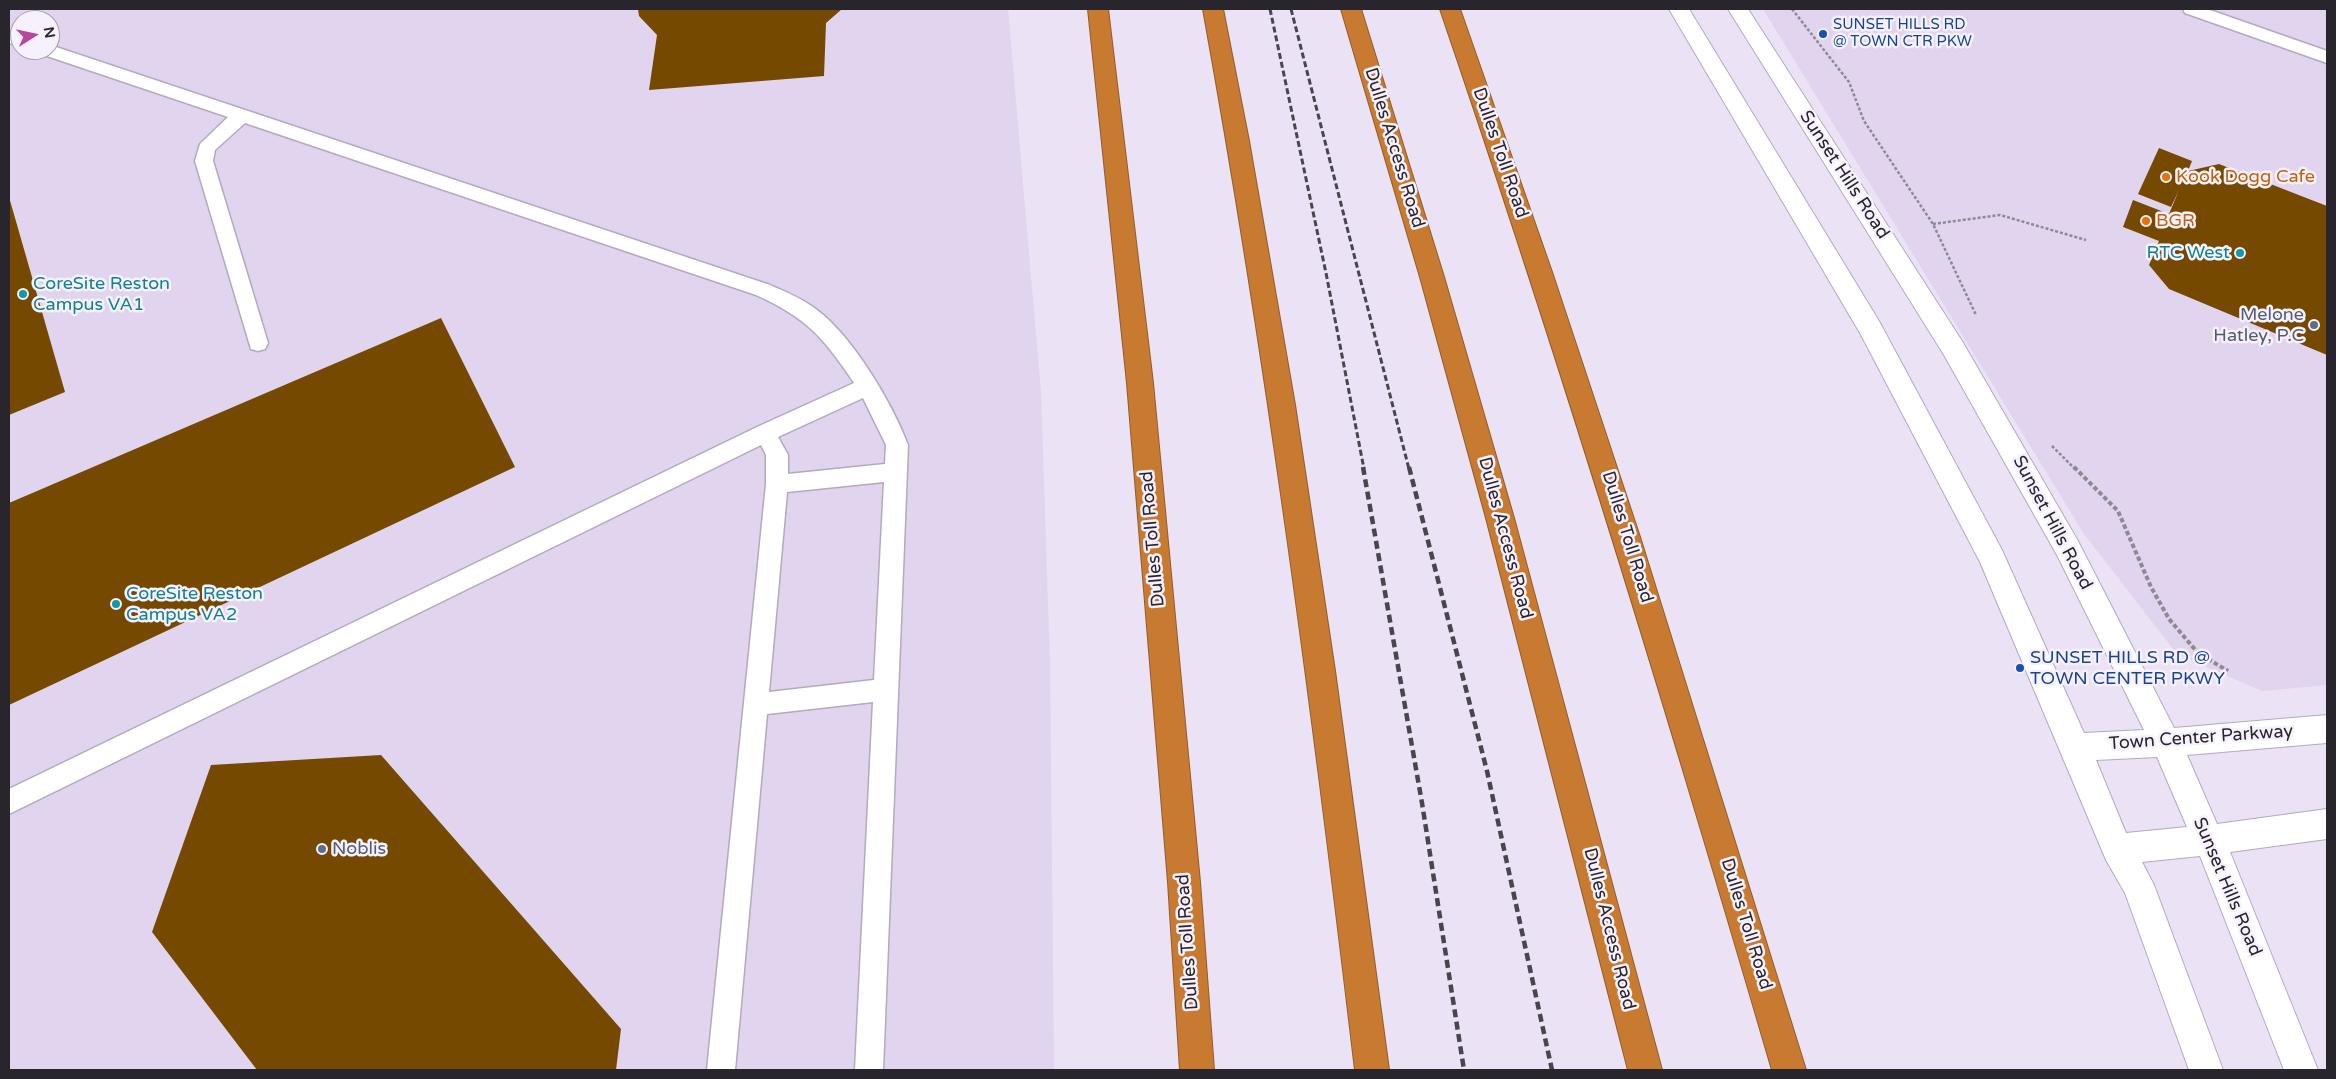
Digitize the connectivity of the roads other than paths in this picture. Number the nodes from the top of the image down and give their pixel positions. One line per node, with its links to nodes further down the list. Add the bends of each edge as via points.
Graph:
1 (1098, 9): 27 (highway, Dulles Toll Road, via 1140,383 1184,882)
2 (1213, 9): 28 (highway, via 1257,245 1298,505)
3 (1351, 9): 29 (highway, Dulles Access Road, via 1432,276 1495,500)
4 (1450, 9): 30 (highway, Dulles Toll Road, via 1618,505)
5 (1679, 9): 20 (main road, via 1870,328 1942,461 1992,558)
6 (1738, 9): 19 (main road, Sunset Hills Road, via 1990,410 2068,549)
7 (2191, 9): 9 (lane)
8 (60, 54): 10 (lane)
9 (2327, 57)
10 (243, 114): 11 (lane, via 206,148 204,161); 12 (lane, via 784,300 816,319 827,330)
11 (258, 343)
12 (866, 387): 13 (lane); 14 (lane, via 894,431)
13 (765, 433): 15 (lane, via 777,455); 21 (lane)
14 (897, 472): 15 (lane); 16 (lane)
15 (777, 484): 17 (lane)
16 (884, 690): 17 (lane); 26 (lane)
17 (757, 704): 25 (lane)
18 (2327, 729): 19 (main road, Town Center Parkway)
19 (2166, 743): 20 (main road, Town Center Parkway); 23 (main road, Sunset Hills Road)
20 (2075, 747): 24 (main road)
21 (9, 802)
22 (2327, 824): 23 (main road)
23 (2209, 840): 24 (main road); 32 (main road, Sunset Hills Road)
24 (2117, 849): 31 (main road, via 2138,884)
25 (721, 1070)
26 (869, 1070)
27 (1197, 1070)
28 (1372, 1070)
29 (1645, 1070)
30 (1789, 1070)
31 (2206, 1070)
32 (2301, 1070)

